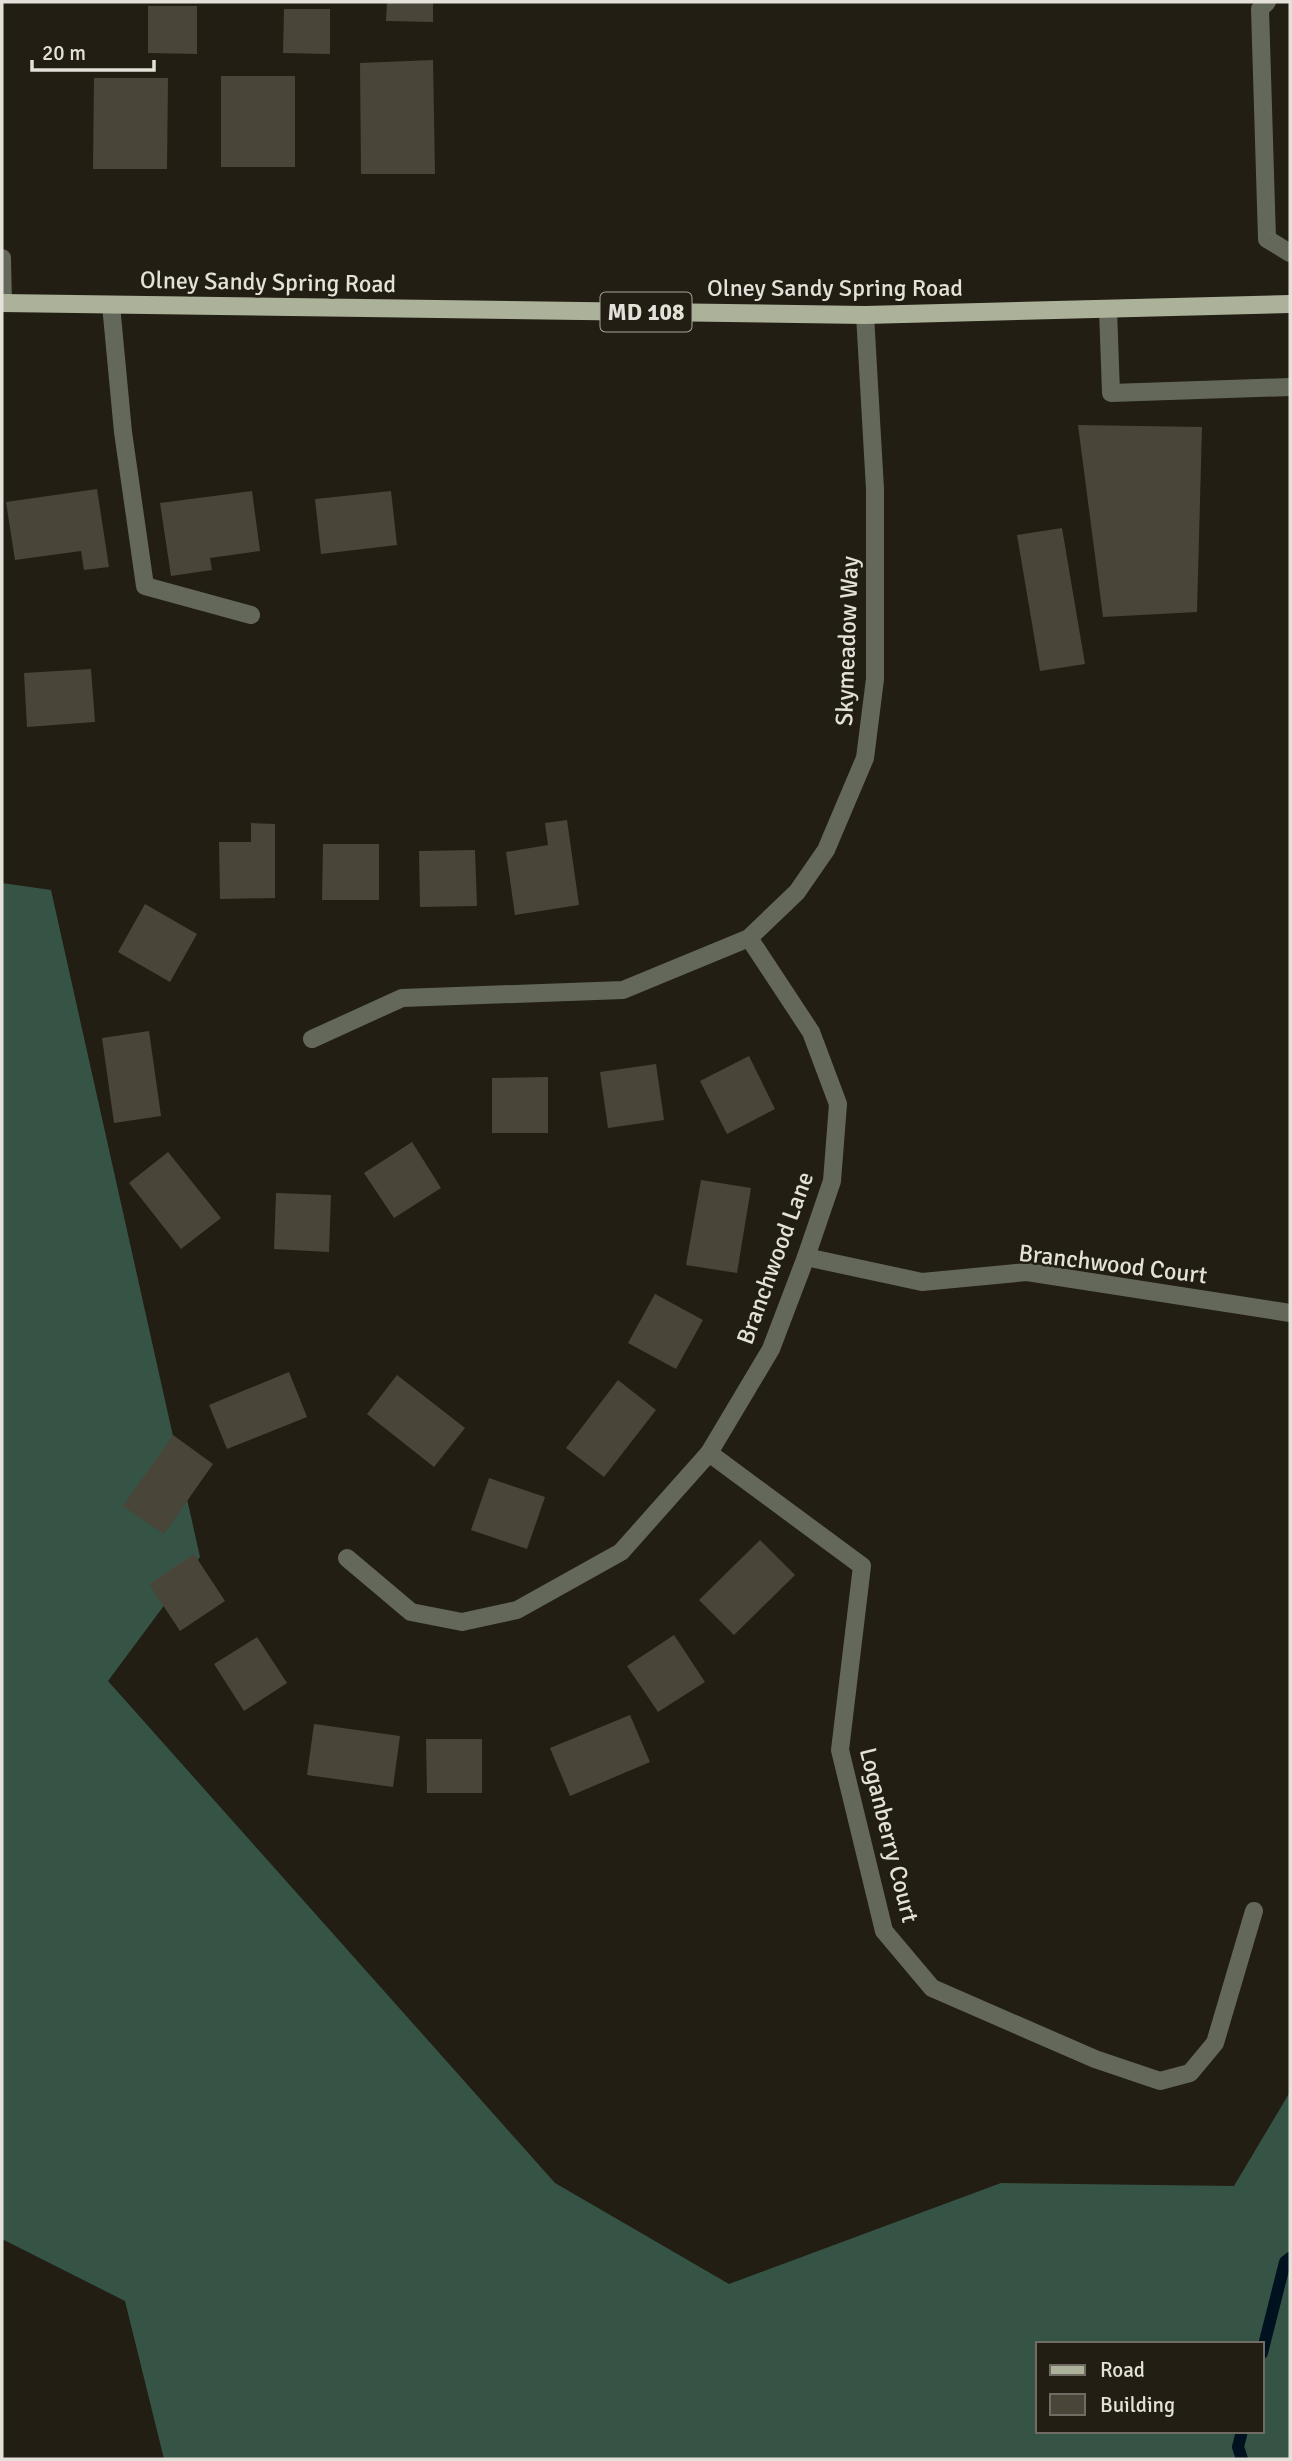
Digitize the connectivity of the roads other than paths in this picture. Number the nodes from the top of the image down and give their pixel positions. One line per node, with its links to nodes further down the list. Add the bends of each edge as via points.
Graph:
1 (1268, 2): 2 (street, via 1260,9 1267,239)
2 (1290, 253)
3 (2, 258): 4 (street)
4 (2, 303): 6 (main road, Olney Sandy Spring Road / MD 108)
5 (1290, 304): 7 (main road, Olney Sandy Spring Road / MD 108)
6 (111, 305): 8 (main road, Olney Sandy Spring Road / MD 108); 10 (street, via 145,586)
7 (1108, 309): 8 (main road, Olney Sandy Spring Road / MD 108); 9 (street, via 1111,393)
8 (865, 314): 11 (street, Skymeadow Way, via 875,489 875,679 865,758 826,850 797,892)
9 (1290, 387)
10 (251, 615)
11 (749, 939): 12 (street, Skymeadow Way, via 623,990 402,998); 13 (street, Branchwood Lane, via 811,1032 838,1104 832,1181)
12 (312, 1039)
13 (806, 1257): 14 (street, Branchwood Court, via 922,1282 1027,1272); 15 (street, Branchwood Lane, via 771,1349)
14 (1290, 1313)
15 (709, 1453): 16 (street, Branchwood Lane, via 621,1552 517,1610 462,1622 411,1612); 17 (street, Loganberry Court, via 862,1566 840,1749 884,1931 932,1988 1095,2059 1160,2081 1190,2073 1215,2043)
16 (347, 1558)
17 (1254, 1911)

